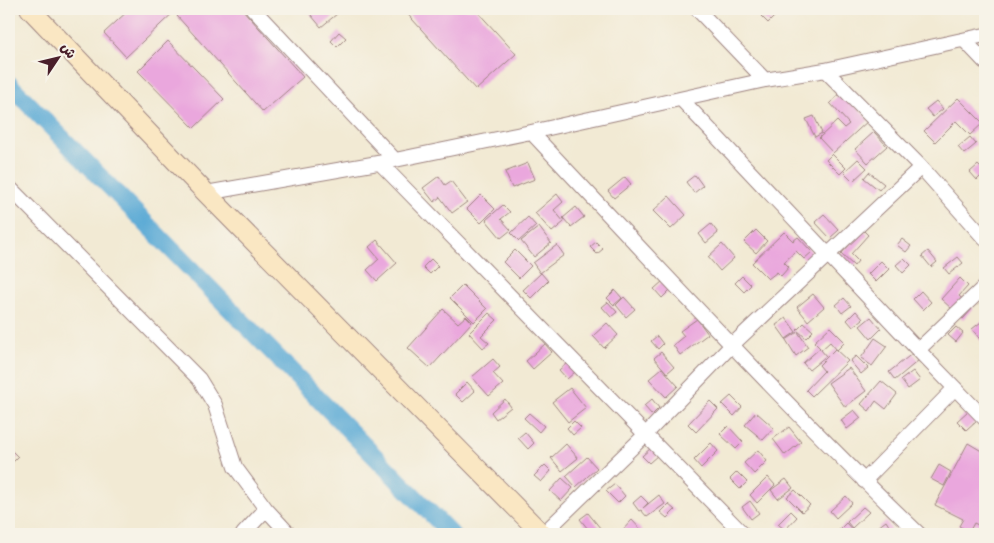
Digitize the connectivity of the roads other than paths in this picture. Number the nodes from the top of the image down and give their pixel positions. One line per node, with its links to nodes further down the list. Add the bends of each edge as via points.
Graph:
1 (30, 9): 15 (street)
2 (253, 9): 11 (street)
3 (697, 9): 8 (street)
4 (985, 35): 5 (street)
5 (964, 40): 6 (street); 7 (street)
6 (985, 62)
7 (825, 70): 8 (street); 13 (street)
8 (765, 80): 9 (street)
9 (681, 99): 10 (street); 17 (street)
10 (531, 132): 11 (street); 19 (street)
11 (395, 160): 12 (street)
12 (380, 163): 15 (street); 23 (street)
13 (920, 167): 16 (street); 17 (street)
14 (9, 187): 25 (street, via 199,379 215,404 235,467)
15 (206, 193): 28 (street)
16 (985, 239)
17 (828, 255): 19 (street); 20 (street)
18 (985, 286): 20 (street)
19 (730, 346): 23 (street); 24 (street)
20 (918, 350): 21 (street)
21 (955, 388): 22 (street); 24 (street)
22 (985, 419)
23 (645, 434): 28 (street); 29 (street)
24 (864, 481): 30 (street)
25 (266, 509): 26 (street); 27 (street)
26 (243, 534)
27 (289, 534)
28 (542, 534)
29 (743, 534)
30 (920, 534)

